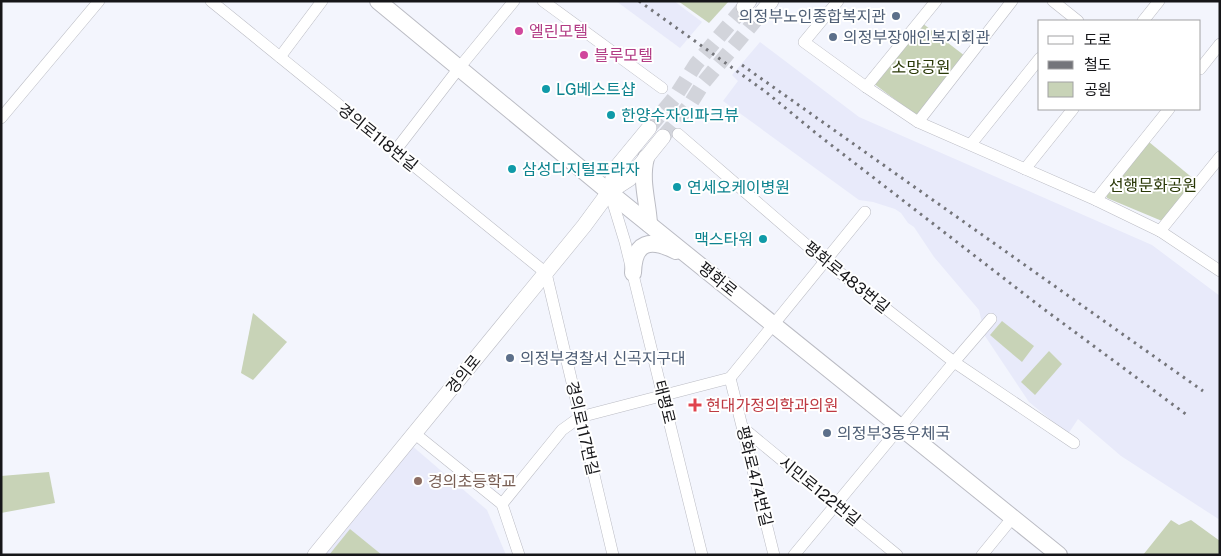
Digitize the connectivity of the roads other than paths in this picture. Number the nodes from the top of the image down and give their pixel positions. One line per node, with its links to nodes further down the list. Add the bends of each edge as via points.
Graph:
1 (99, 1): 25 (street)
2 (211, 1): 17 (street, 경의로118번길)
3 (322, 1): 17 (street)
4 (378, 1): 19 (main road, 평화로)
5 (514, 1): 19 (street)
6 (543, 1): 21 (street)
7 (771, 1): 13 (street)
8 (838, 1): 22 (street, via 804,42)
9 (936, 1): 22 (street)
10 (1012, 1): 26 (street)
11 (1053, 1): 14 (street)
12 (1160, 1): 15 (street)
13 (759, 16)
14 (1073, 20)
15 (1144, 20)
16 (1220, 44): 20 (street)
17 (280, 57): 30 (street, 경의로118번길)
18 (1038, 60): 29 (street)
19 (459, 68): 30 (street); 34 (main road, 평화로)
20 (1201, 68)
21 (662, 88)
22 (866, 88): 26 (street)
23 (1072, 110): 33 (street)
24 (1167, 110): 35 (street)
25 (1, 118)
26 (918, 122): 29 (street)
27 (649, 128): 34 (street, 경의로, via 616,168)
28 (670, 136): 32 (street, 경의로); 40 (street, 평화로483번길)
29 (971, 144): 33 (street)
30 (395, 151): 42 (street, 경의로118번길)
31 (1220, 157): 38 (street)
32 (646, 158): 34 (street, 경의로, via 629,179); 37 (main road, via 643,179)
33 (1025, 169): 35 (street)
34 (609, 192): 37 (main road, 평화로); 42 (street, 경의로); 43 (street, 태평로)
35 (1096, 200): 38 (street)
36 (865, 212): 40 (street)
37 (650, 224): 39 (main road, 평화로)
38 (1160, 231): 41 (street)
39 (693, 259): 43 (main road, via 666,246 648,244 633,258); 45 (main road, 평화로)
40 (825, 261): 45 (street); 46 (street, 평화로483번길)
41 (1220, 271)
42 (546, 272): 49 (street, 경의로117번길); 52 (street, 경의로)
43 (633, 273): 48 (street, 태평로)
44 (991, 319): 46 (street)
45 (773, 324): 47 (street); 50 (main road, 평화로)
46 (954, 362): 50 (street); 53 (street, 평화로483번길)
47 (730, 378): 48 (street); 51 (street, 평화로474번길)
48 (663, 395): 49 (street); 60 (street, 태평로)
49 (580, 417): 54 (street, via 562,430); 59 (street, 경의로117번길)
50 (900, 426): 55 (street); 56 (main road, 평화로)
51 (742, 428): 55 (street, 시민로122번길); 61 (street, 평화로474번길)
52 (414, 433): 54 (street); 57 (street, 경의로)
53 (1074, 443)
54 (502, 504): 58 (street)
55 (836, 504): 62 (street); 63 (street, 시민로122번길)
56 (1013, 518): 64 (street); 65 (main road, 평화로)
57 (315, 555)
58 (519, 555)
59 (613, 555)
60 (702, 555)
61 (774, 555)
62 (794, 555)
63 (896, 555)
64 (982, 555)
65 (1059, 555)

